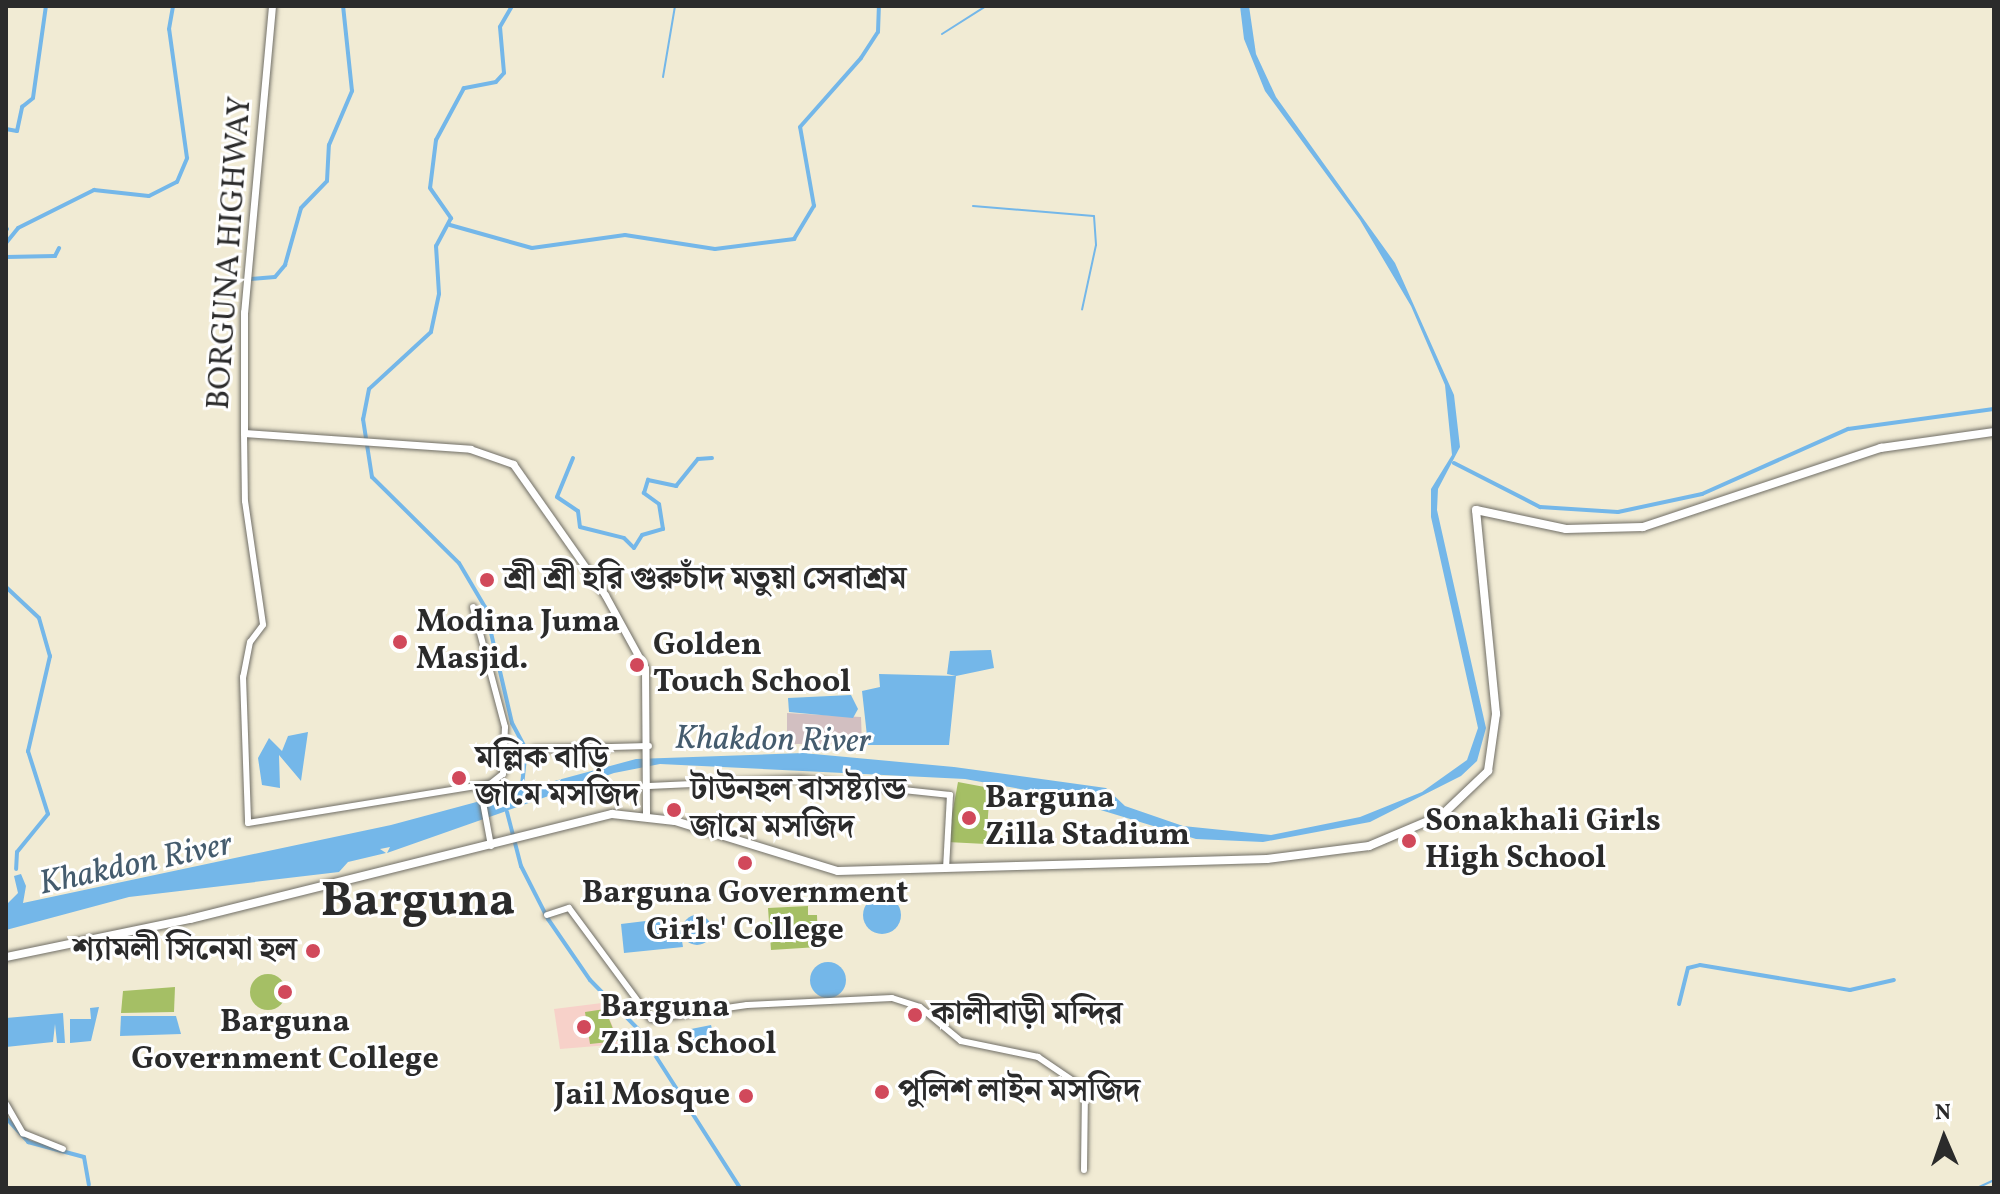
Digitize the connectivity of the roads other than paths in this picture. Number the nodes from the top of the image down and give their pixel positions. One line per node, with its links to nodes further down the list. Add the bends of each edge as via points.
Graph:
1 (272, 6): 3 (main road, BORGUNA HIGHWAY, via 244,312)
2 (1994, 432): 11 (main road, via 1881,448 1643,527 1566,529 1476,510 1496,714 1491,759 1485,776 1457,803 1401,834 1361,848 1267,859)
3 (244, 433): 5 (main road, BORGUNA HIGHWAY, via 470,449 513,464 639,656 648,681); 7 (street, via 245,501 263,625 250,642 243,677 248,823)
4 (473, 607): 6 (street)
5 (649, 748): 6 (street, via 548,748); 8 (main road, BORGUNA HIGHWAY)
6 (506, 758): 7 (street, via 503,774)
7 (480, 786): 10 (street, via 487,826)
8 (649, 786): 9 (main road, BORGUNA HIGHWAY); 11 (street, via 800,779 950,795)
9 (646, 813): 10 (main road, via 593,817); 11 (main road, via 822,870)
10 (499, 845): 13 (main road)
11 (946, 868)
12 (547, 915): 16 (street, via 569,908 651,1018 747,1005 892,998 920,1007 961,1041 1038,1057 1085,1089)
13 (6, 955)
14 (6, 1104): 15 (street, via 23,1133)
15 (63, 1149)
16 (1084, 1170)

